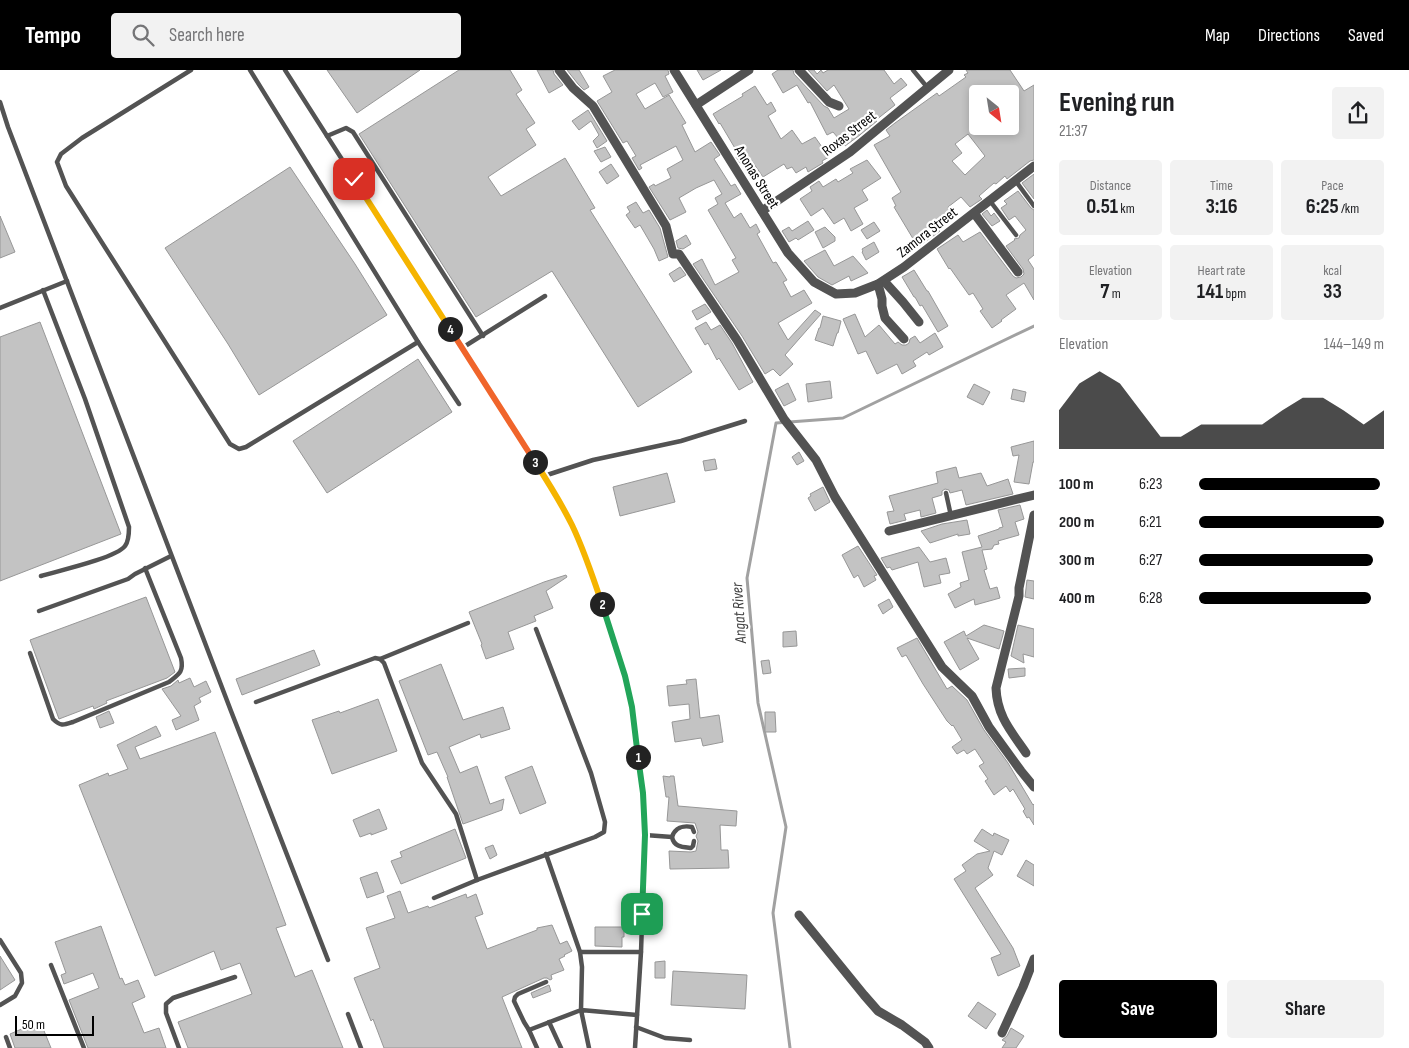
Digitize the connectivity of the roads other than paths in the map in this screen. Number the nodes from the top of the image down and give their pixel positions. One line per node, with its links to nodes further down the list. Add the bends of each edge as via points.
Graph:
1 (191, 70): 32 (lane, via 82,138 61,154 57,162 66,186 230,444 239,449 246,447)
2 (250, 70): 32 (lane)
3 (285, 70): 14 (lane)
4 (559, 70): 52 (street, via 593,106 666,226 673,254 679,254 711,300 784,419 816,460 833,493 942,667 972,696 989,727)
5 (674, 70): 12 (street, Anonas Street)
6 (749, 70): 12 (street)
7 (799, 70): 13 (street, via 829,102)
8 (913, 70): 10 (lane)
9 (949, 70): 10 (street, Roxas Street)
10 (927, 87): 19 (street, Roxas Street, via 850,152)
11 (0, 102): 23 (lane)
12 (696, 105): 19 (street, Anonas Street)
13 (839, 106)
14 (327, 136): 30 (lane, via 346,128 353,132); 33 (lane)
15 (1034, 166): 16 (street, Zamora Street)
16 (1016, 180): 17 (street, Zamora Street); 18 (lane)
17 (990, 201): 20 (street, Zamora Street); 21 (lane)
18 (1034, 206)
19 (762, 211): 26 (street, Anonas Street, via 788,253 814,282)
20 (974, 213): 22 (street); 24 (street, Zamora Street)
21 (1016, 235)
22 (1018, 272)
23 (67, 281): 25 (lane); 42 (lane)
24 (881, 283): 26 (street, Zamora Street, via 855,293 836,294); 29 (street); 31 (street, via 885,318)
25 (43, 290): 28 (lane); 44 (lane, via 129,527 124,547 107,557)
26 (826, 290)
27 (545, 296): 30 (lane)
28 (0, 308)
29 (919, 322)
30 (483, 336): 33 (lane)
31 (904, 339)
32 (418, 342): 34 (lane)
33 (462, 348): 36 (lane)
34 (459, 404)
35 (745, 421): 36 (lane, via 593,460)
36 (544, 476): 54 (lane, via 572,526 590,569 625,676 643,793)
37 (946, 493): 40 (lane)
38 (1034, 495): 40 (street)
39 (1034, 515): 51 (street, via 1019,596 996,688 1004,720)
40 (951, 516): 41 (street)
41 (889, 531)
42 (171, 556): 43 (lane); 65 (lane)
43 (145, 568): 45 (lane, via 128,579); 48 (lane, via 181,658 180,673 169,682 73,722 57,724)
44 (41, 576)
45 (40, 611)
46 (468, 623): 49 (lane)
47 (536, 629): 57 (lane, via 591,773 605,822 604,832 595,837)
48 (30, 653)
49 (380, 659): 50 (lane, via 375,658); 58 (lane, via 422,763 456,814)
50 (256, 702)
51 (1026, 753)
52 (1034, 787)
53 (694, 832): 55 (lane, via 692,827 682,827 674,831)
54 (645, 835): 55 (lane); 63 (lane)
55 (672, 837): 56 (lane, via 678,846 691,848)
56 (694, 841)
57 (546, 854): 58 (lane); 62 (lane)
58 (477, 880): 59 (lane)
59 (434, 898)
60 (799, 915): 87 (street, via 878,1011 925,1042)
61 (0, 940): 69 (lane, via 21,973 22,983 15,996)
62 (580, 952): 63 (lane); 70 (lane)
63 (641, 952): 72 (lane)
64 (1034, 959): 76 (street)
65 (328, 960)
66 (51, 965): 80 (lane)
67 (235, 977): 81 (lane, via 173,998 166,1004 166,1013)
68 (546, 982): 75 (lane, via 515,997)
69 (0, 1005)
70 (581, 1010): 72 (lane); 73 (lane); 85 (lane)
71 (348, 1014): 82 (lane)
72 (637, 1015): 74 (lane)
73 (549, 1022): 75 (lane); 84 (lane)
74 (636, 1027): 78 (lane, via 665,1038); 86 (lane)
75 (529, 1030): 83 (lane)
76 (1002, 1033)
77 (6, 1037): 79 (lane)
78 (690, 1040)
79 (10, 1048)
80 (84, 1048)
81 (179, 1048)
82 (361, 1048)
83 (537, 1048)
84 (561, 1048)
85 (589, 1048)
86 (635, 1048)
87 (929, 1048)

